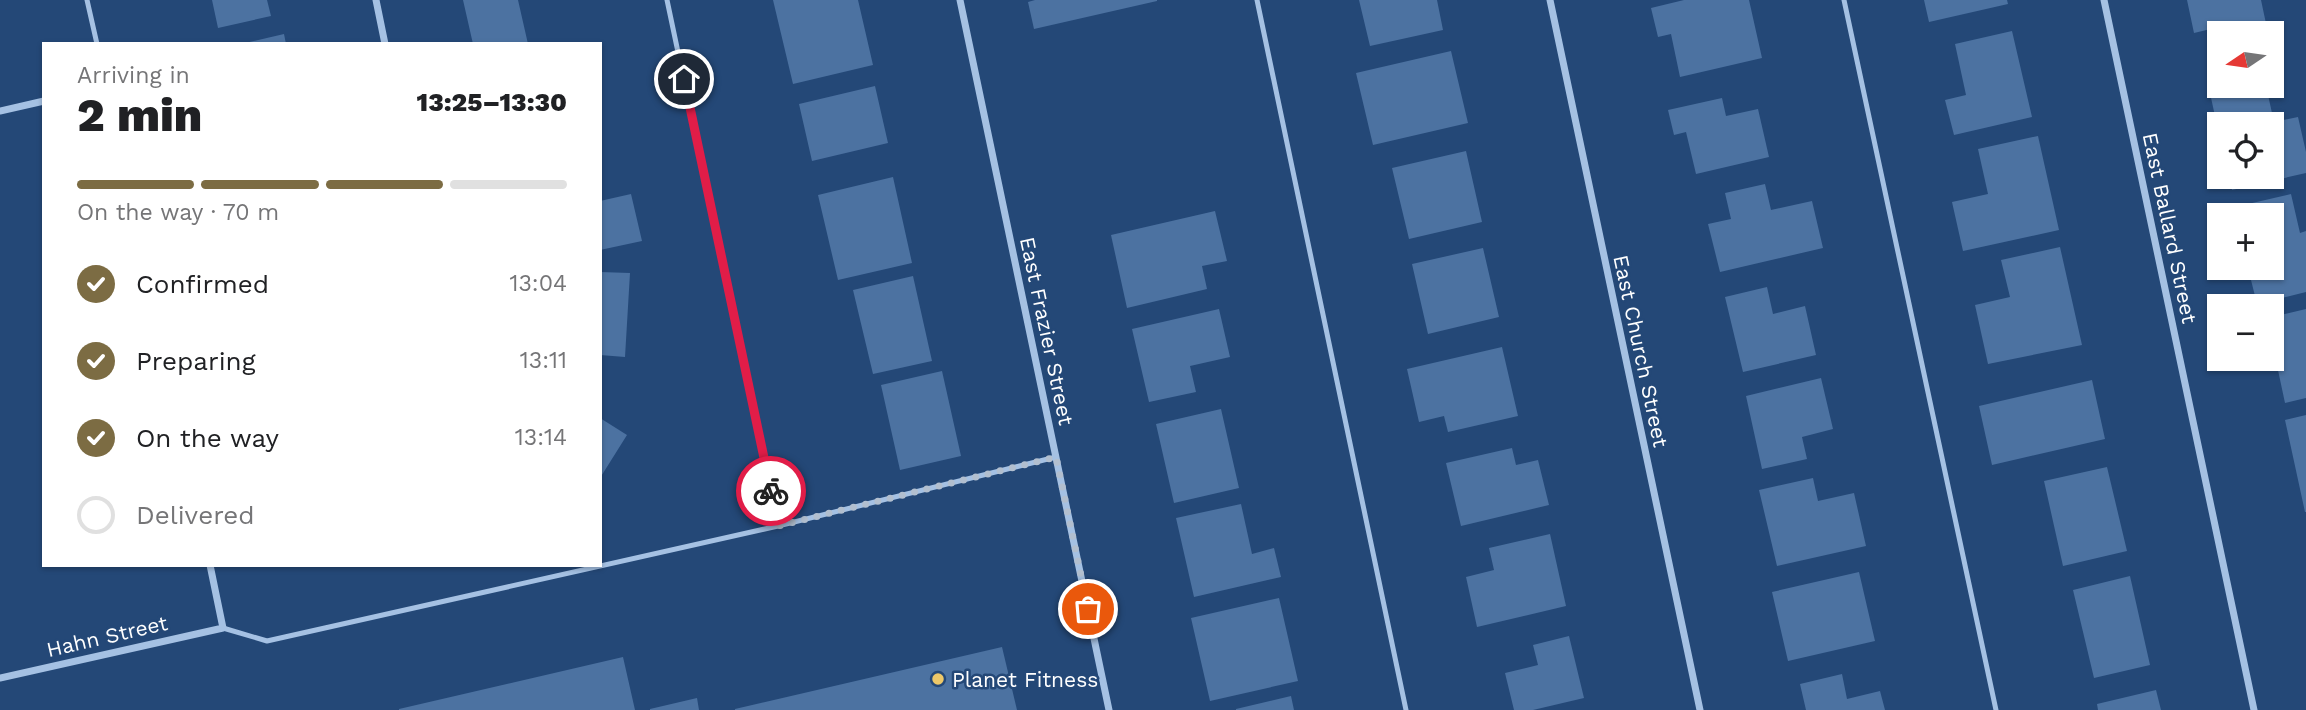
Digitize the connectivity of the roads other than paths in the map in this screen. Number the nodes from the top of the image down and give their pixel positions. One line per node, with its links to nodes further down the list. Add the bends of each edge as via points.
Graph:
1 (87, 0): 9 (lane)
2 (376, 0): 10 (street)
3 (667, 0): 14 (lane)
4 (960, 0): 13 (street, East Frazier Street)
5 (1257, 0): 21 (lane)
6 (1550, 0): 22 (street, East Church Street)
7 (1844, 0): 23 (lane)
8 (2104, 0): 24 (street, East Ballard Street)
9 (97, 42)
10 (385, 42)
11 (42, 101): 12 (street)
12 (0, 111)
13 (1056, 457): 14 (lane); 20 (street, East Frazier Street)
14 (778, 526): 15 (lane)
15 (602, 566)
16 (210, 567): 18 (street)
17 (597, 567): 18 (lane, via 267,642)
18 (223, 628): 19 (street, Hahn Street)
19 (0, 678)
20 (1109, 710)
21 (1406, 710)
22 (1700, 710)
23 (1996, 710)
24 (2254, 710)

